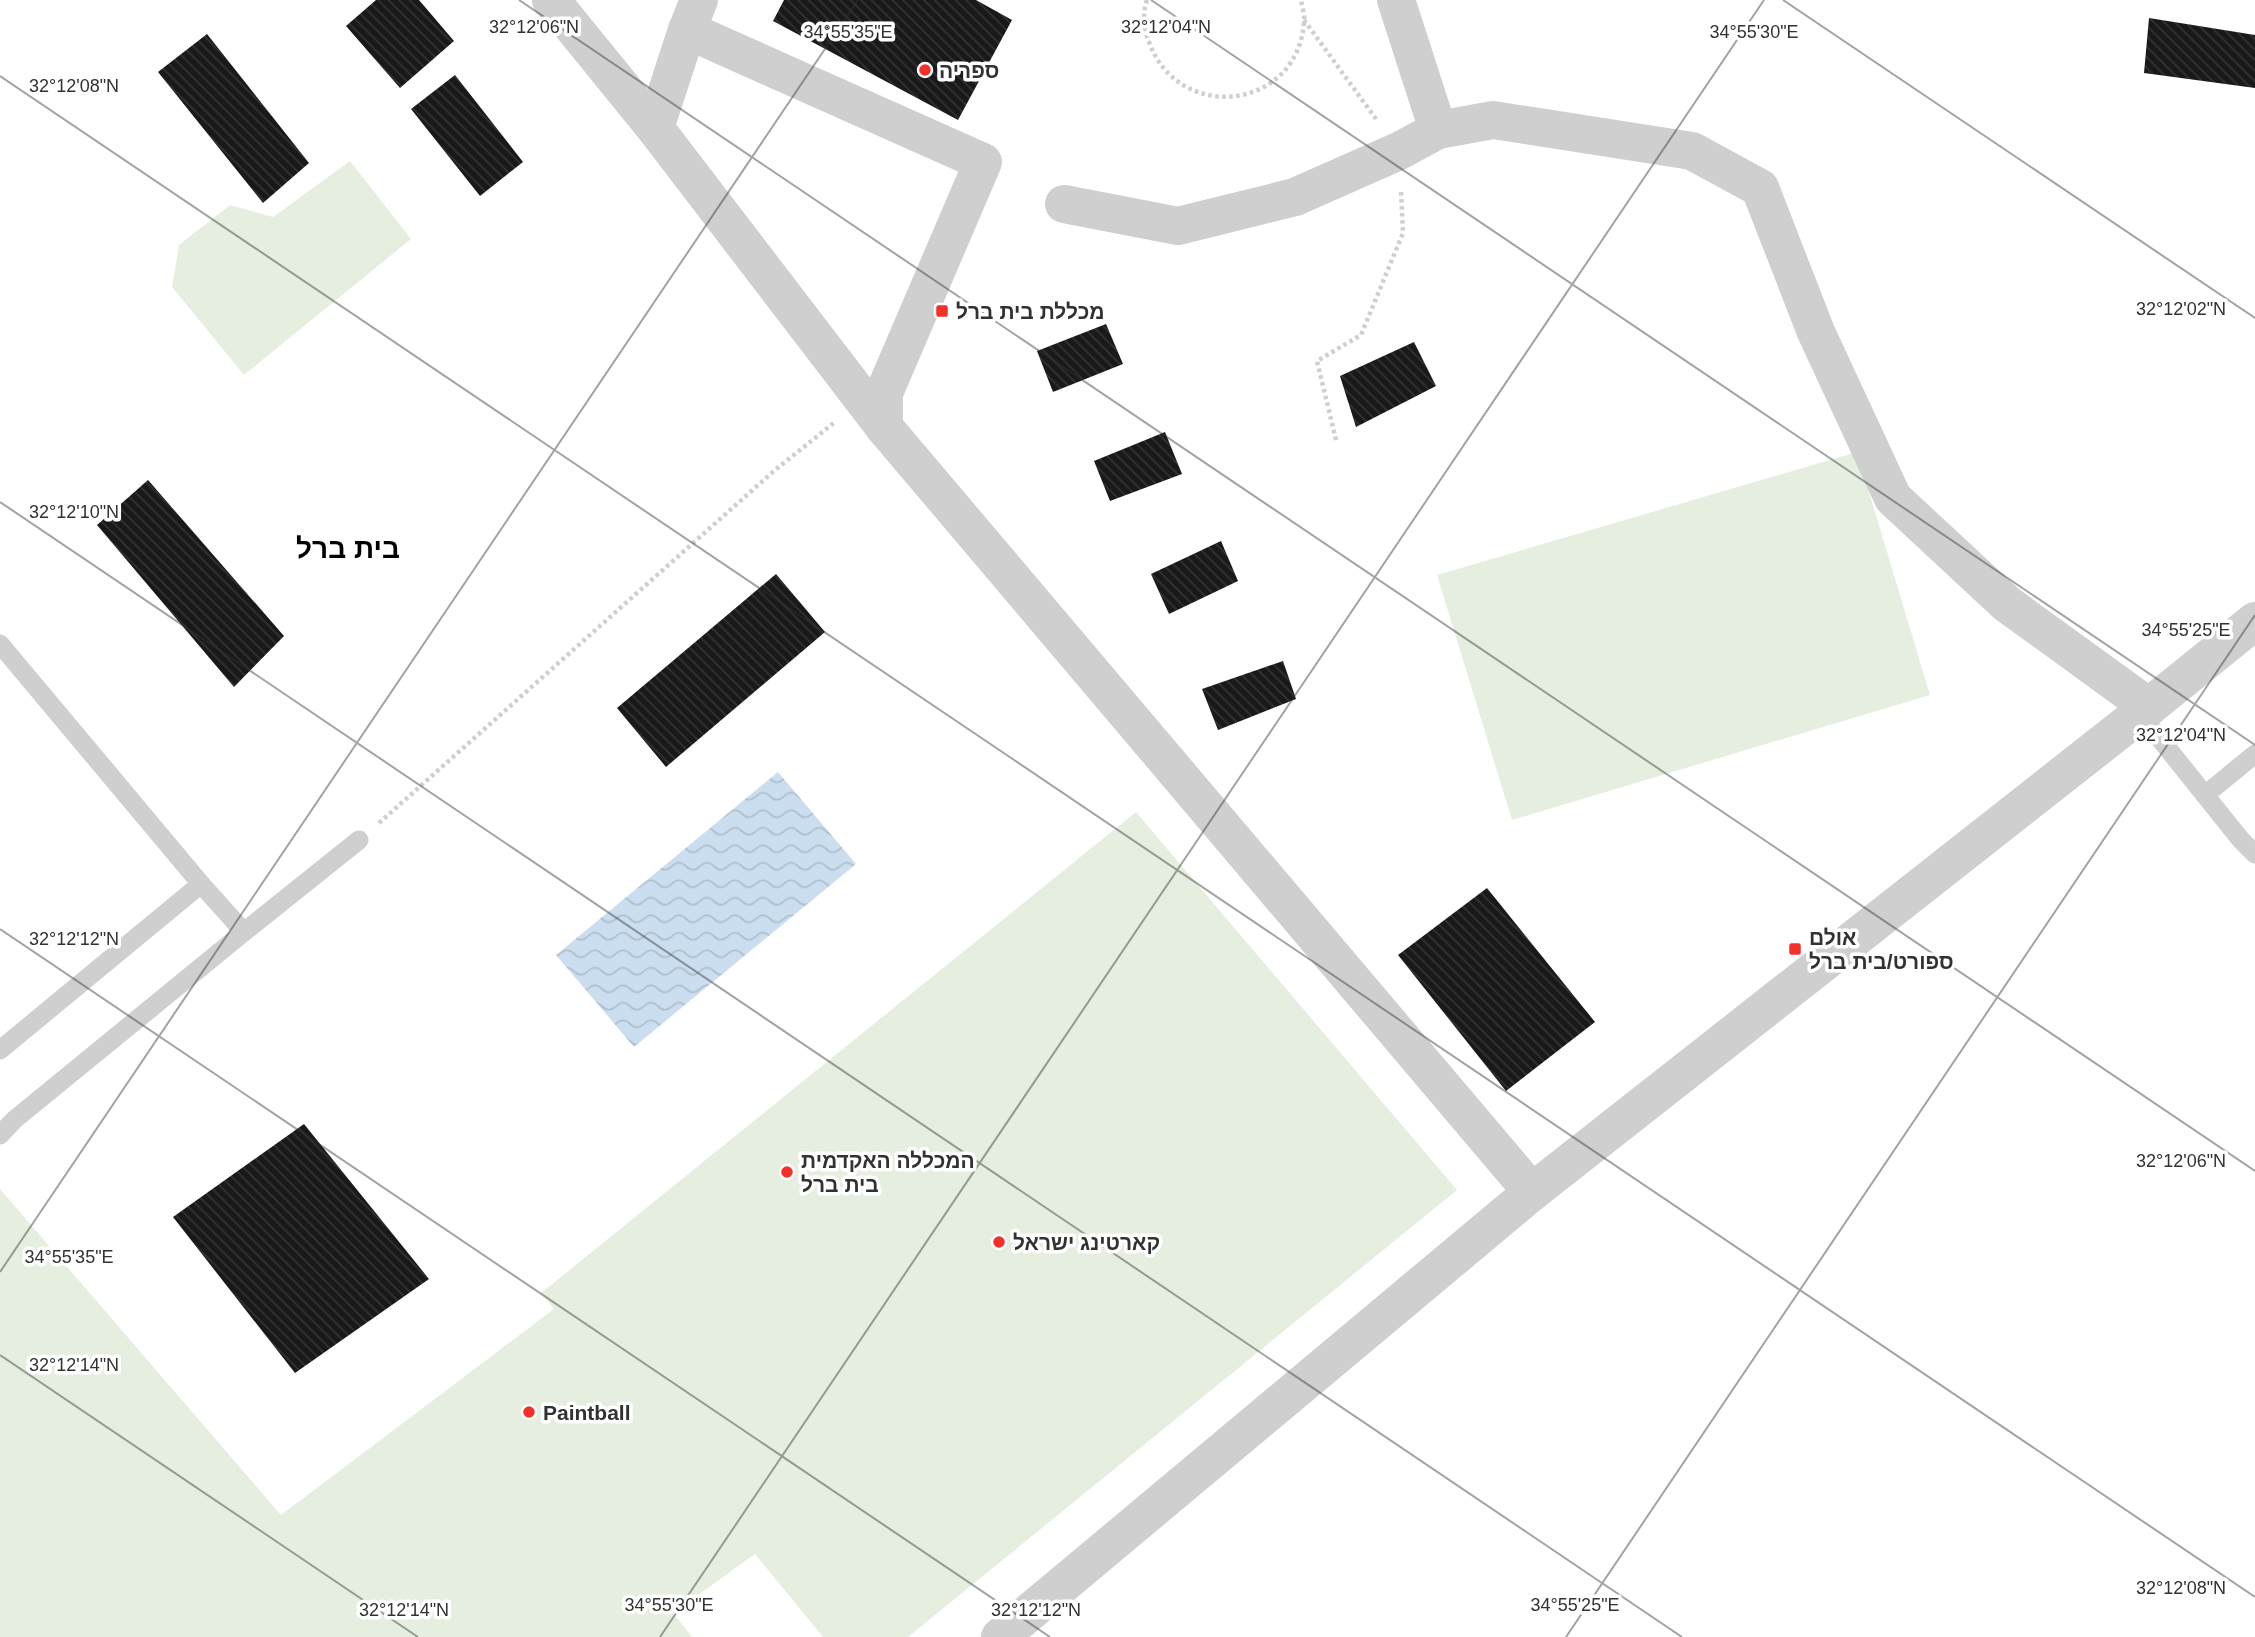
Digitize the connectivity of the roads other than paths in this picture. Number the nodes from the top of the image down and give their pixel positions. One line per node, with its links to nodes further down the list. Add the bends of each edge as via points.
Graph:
1 (551, 0): 4 (street)
2 (1396, 0): 5 (street)
3 (693, 15): 4 (street); 7 (street, via 984,162)
4 (655, 128): 7 (street)
5 (1438, 130): 6 (street, via 1296,197 1178,226); 10 (street, via 1493,120 1692,151 1760,188 1816,332 1893,498 2007,604)
6 (1064, 204)
7 (873, 413): 19 (street)
8 (2255, 621): 10 (street)
9 (0, 644): 15 (lane)
10 (2144, 710): 12 (lane); 19 (street)
11 (2255, 754): 12 (lane)
12 (2205, 795): 14 (lane)
13 (359, 840): 16 (lane)
14 (2255, 854)
15 (201, 884): 16 (lane); 17 (lane)
16 (244, 932): 18 (lane)
17 (0, 1050)
18 (0, 1135)
19 (1532, 1192): 20 (street)
20 (1000, 1637)

